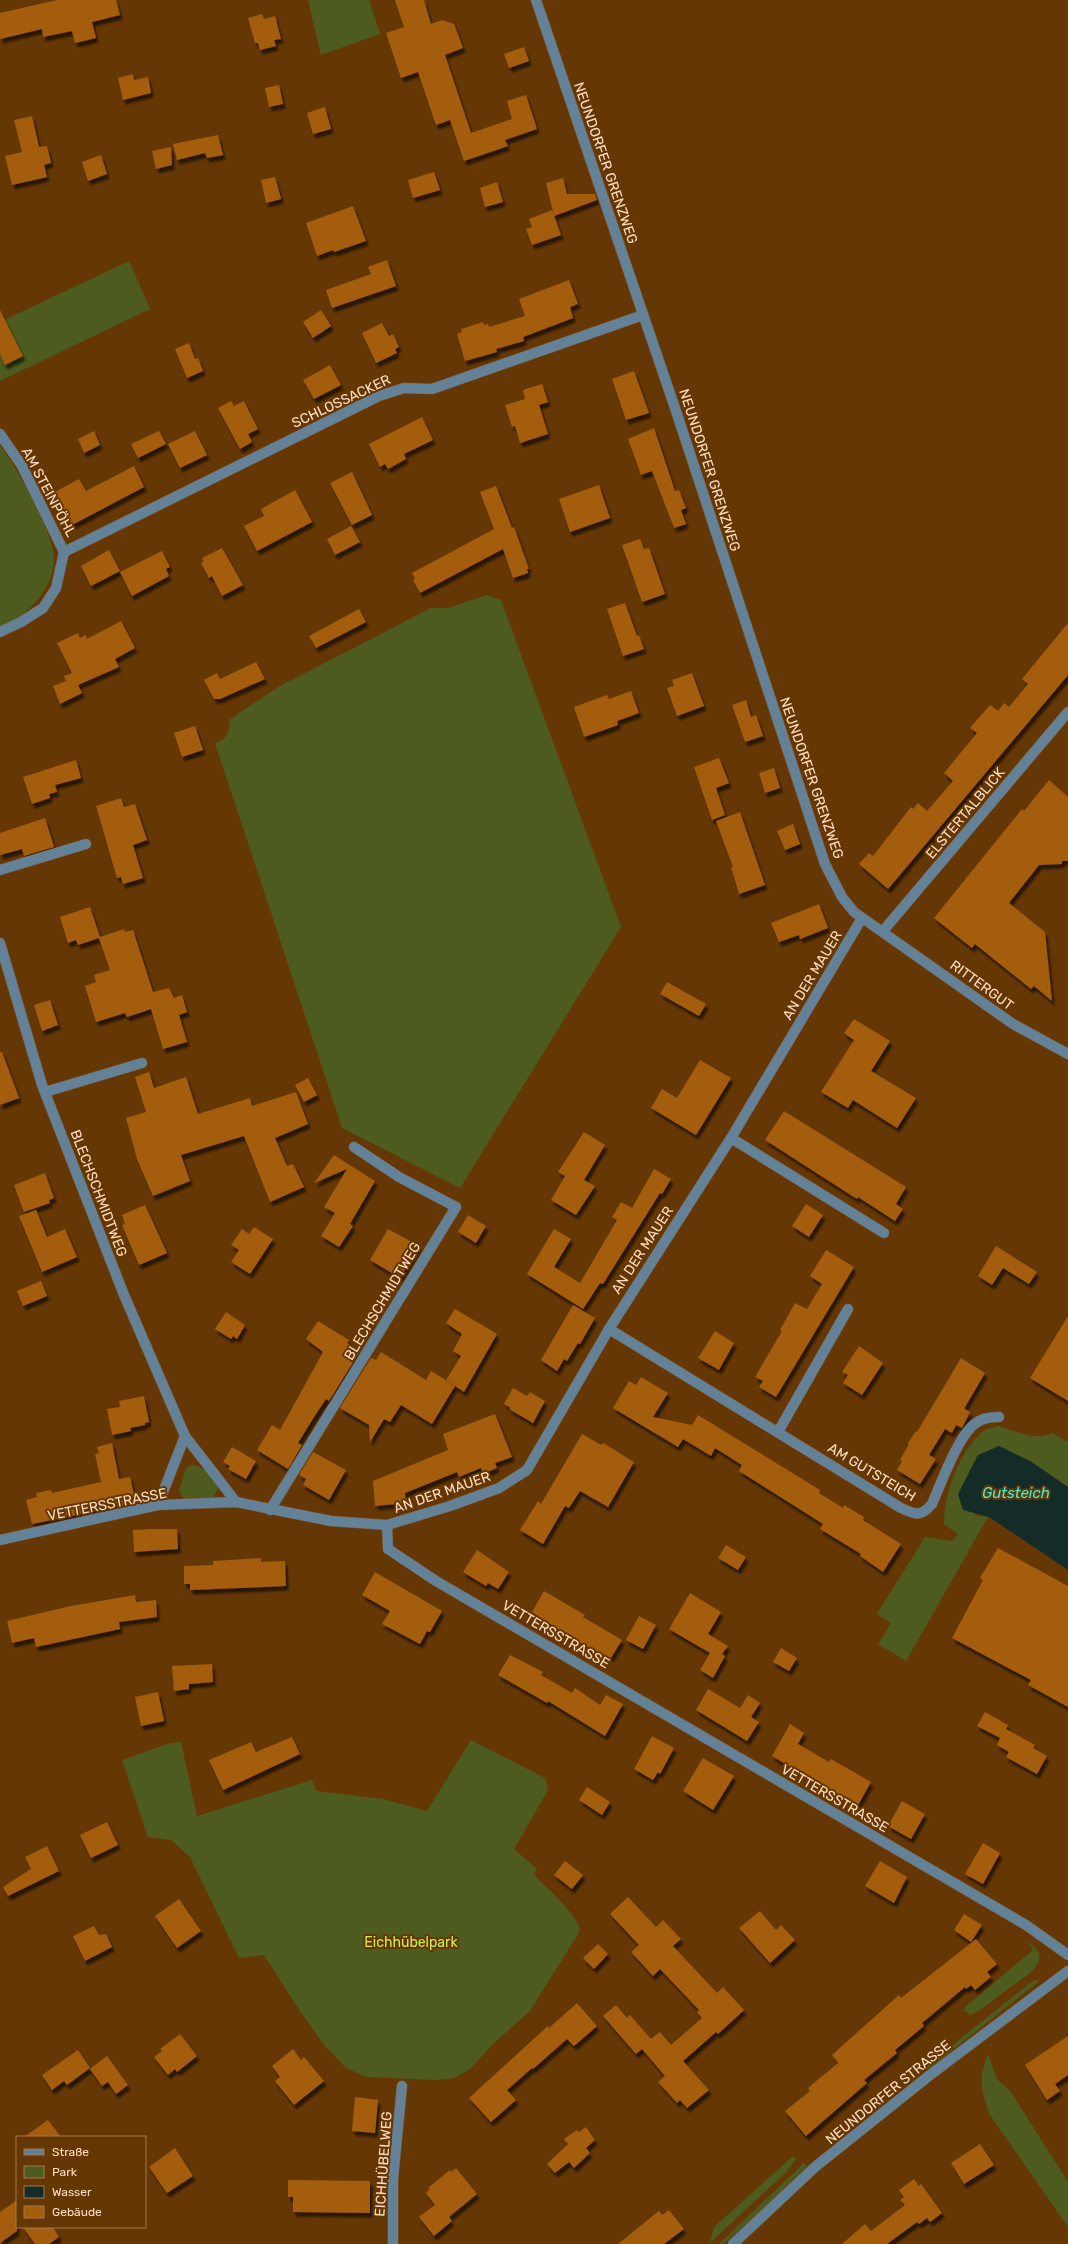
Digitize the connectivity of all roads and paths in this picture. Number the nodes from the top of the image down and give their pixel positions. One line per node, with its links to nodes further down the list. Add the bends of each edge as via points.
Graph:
1 (536, 0): 2 (street, NEUNDORFER GRENZWEG)
2 (643, 315): 4 (street, SCHLOSSACKER, via 432,389 404,388 379,396); 9 (street, NEUNDORFER GRENZWEG, via 825,864 842,897)
3 (0, 434): 4 (street, AM STEINPÖHL, via 22,466)
4 (64, 552): 5 (street, AM STEINPÖHL, via 56,588 43,608)
5 (0, 632)
6 (1068, 712): 10 (street, ELSTERTALBLICK)
7 (86, 844): 8 (street)
8 (0, 870)
9 (862, 918): 10 (street, NEUNDORFER GRENZWEG); 15 (street, AN DER MAUER)
10 (883, 931): 12 (street, RITTERGUT, via 1013,1024)
11 (0, 943): 14 (street, BLECHSCHMIDTWEG)
12 (1067, 1053)
13 (142, 1062): 14 (street)
14 (45, 1092): 22 (street, BLECHSCHMIDTWEG, via 124,1295)
15 (731, 1138): 17 (street); 19 (street, AN DER MAUER)
16 (354, 1147): 25 (street, BLECHSCHMIDTWEG, via 399,1177 456,1207)
17 (884, 1233)
18 (848, 1309): 21 (street)
19 (609, 1329): 21 (street, AM GUTSTEICH); 26 (street, AN DER MAUER, via 527,1470 499,1488)
20 (999, 1417): 21 (street, AM GUTSTEICH, via 990,1417 975,1423 960,1442 932,1504 925,1512 916,1514 901,1508)
21 (778, 1432)
22 (185, 1436): 23 (street, BLECHSCHMIDTWEG); 24 (street)
23 (236, 1502): 24 (street, VETTERSSTRASSE); 25 (street, VETTERSSTRASSE)
24 (158, 1505): 27 (street, VETTERSSTRASSE)
25 (270, 1510): 26 (street, VETTERSSTRASSE, via 331,1521)
26 (387, 1525): 28 (street, VETTERSSTRASSE, via 388,1549 436,1580 1026,1926)
27 (0, 1540)
28 (1068, 1955)
29 (1068, 1970): 32 (street, NEUNDORFER STRASSE, via 930,2075 822,2162)
30 (402, 2086): 31 (street, EICHHÜBELWEG, via 393,2179)
31 (393, 2244)
32 (733, 2244)

